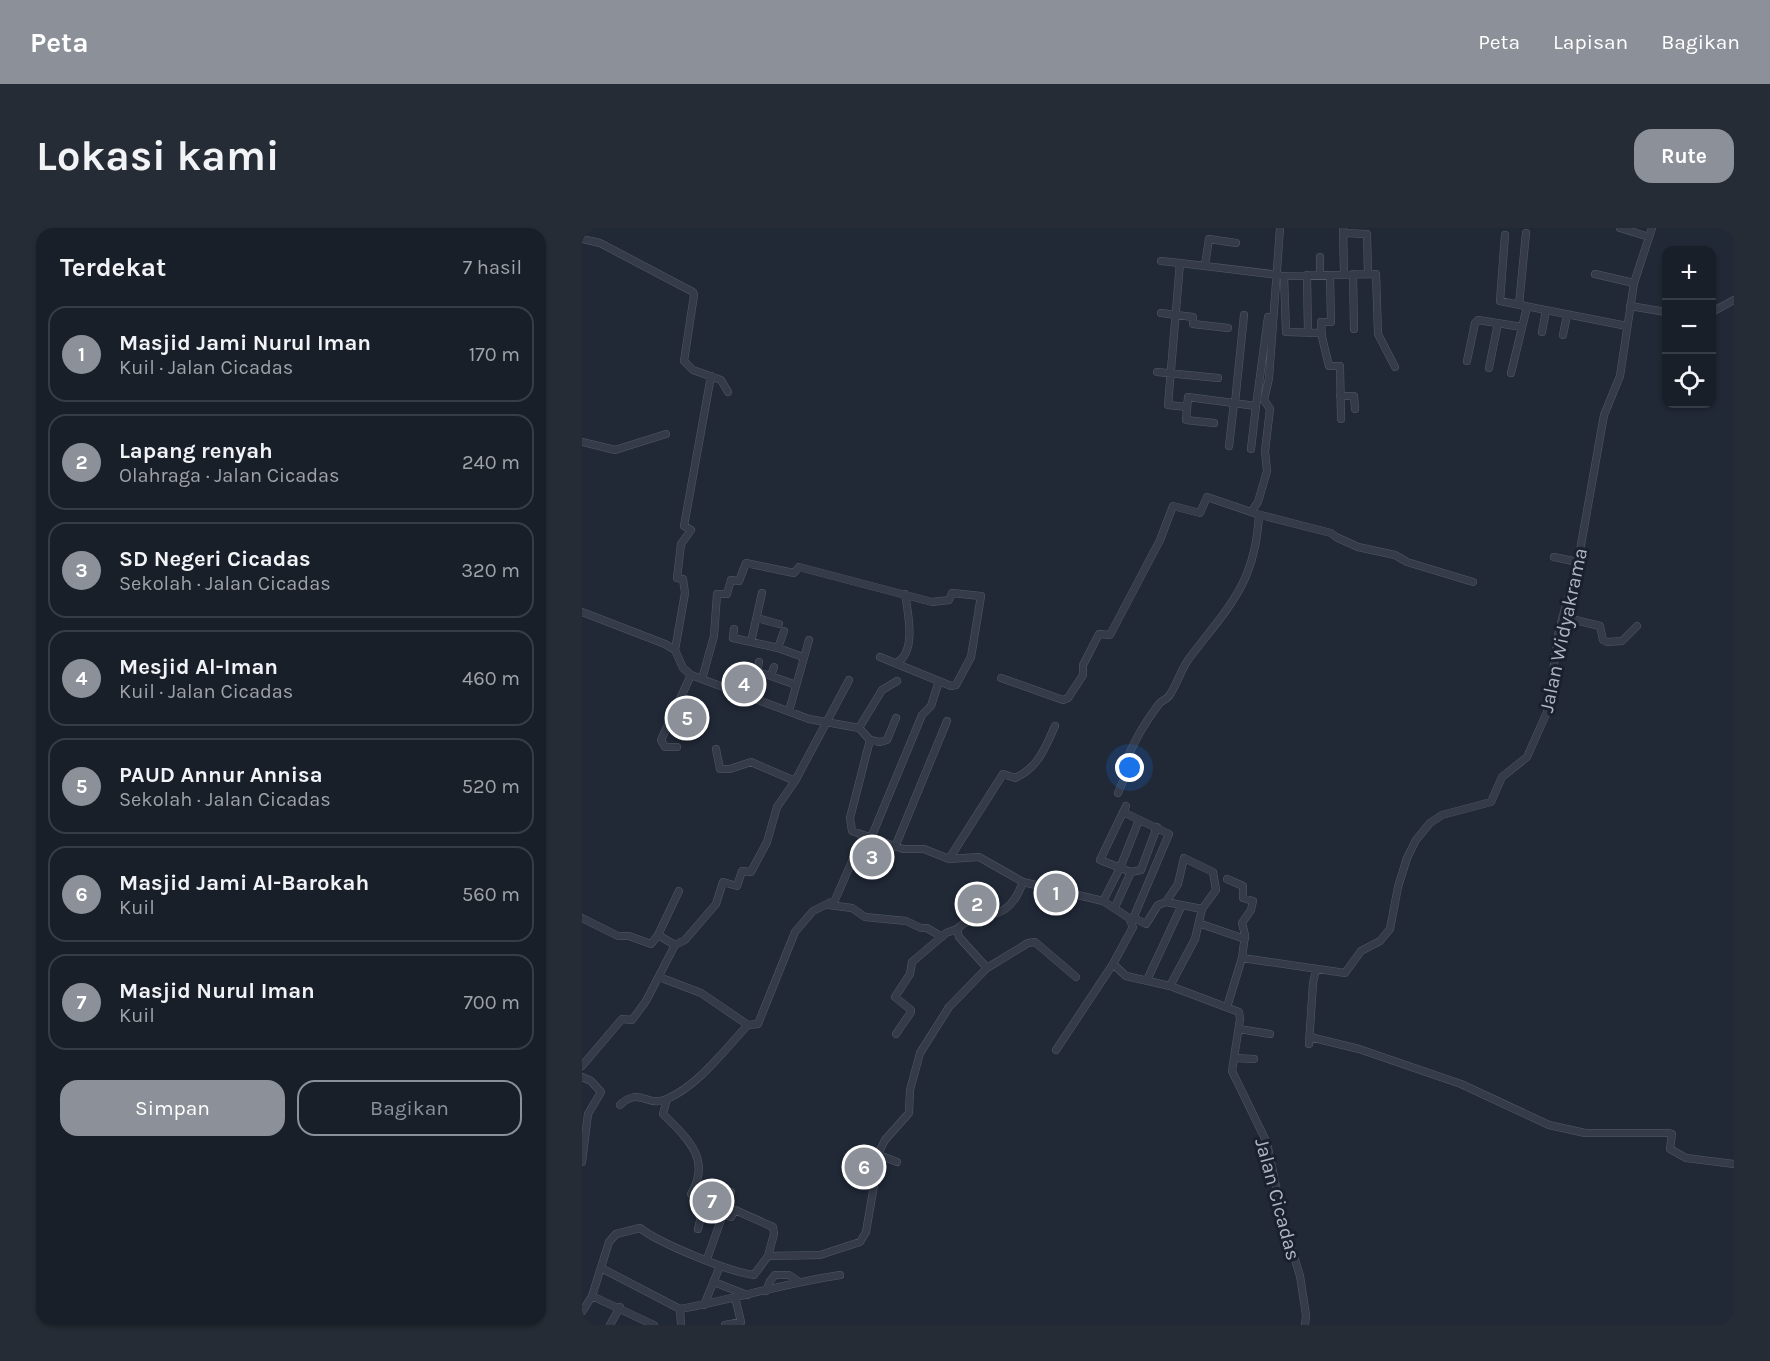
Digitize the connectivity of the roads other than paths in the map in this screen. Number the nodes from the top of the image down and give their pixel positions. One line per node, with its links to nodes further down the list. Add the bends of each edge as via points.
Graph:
1 (1280, 228): 20 (street)
2 (1620, 228): 7 (street)
3 (1652, 228): 7 (street, Jalan Widyakrama)
4 (1343, 231): 16 (street); 18 (street, via 1367,234)
5 (1526, 233): 28 (street)
6 (1505, 235): 28 (street, via 1499,297 1503,302)
7 (1649, 237): 25 (street, Jalan Widyakrama)
8 (582, 239): 54 (street, via 600,243 693,292 684,361 693,370)
9 (1236, 243): 14 (street, via 1209,239)
10 (1281, 243): 20 (street)
11 (1320, 257): 22 (street)
12 (1161, 261): 13 (street)
13 (1180, 263): 14 (street); 35 (street)
14 (1205, 265): 15 (street)
15 (1250, 271): 20 (street); 24 (street)
16 (1344, 274): 17 (street); 23 (street)
17 (1353, 274): 18 (street); 43 (street)
18 (1368, 274): 49 (street, via 1376,274 1378,334)
19 (1595, 274): 25 (street)
20 (1278, 275): 21 (street); 26 (street); 45 (street, via 1286,332); 68 (street, via 1264,400 1270,409 1267,471)
21 (1307, 275): 22 (street); 45 (street)
22 (1320, 275): 23 (street)
23 (1330, 275): 46 (street, via 1331,322 1321,322)
24 (1248, 281)
25 (1634, 284): 29 (street, Jalan Widyakrama)
26 (1271, 285)
27 (1734, 300): 32 (street)
28 (1519, 305): 30 (street)
29 (1630, 306): 33 (street); 40 (street, Jalan Widyakrama)
30 (1527, 307): 31 (street); 41 (street)
31 (1546, 310): 37 (street); 44 (street)
32 (1716, 310)
33 (1662, 311)
34 (1161, 313): 35 (street)
35 (1176, 315): 42 (street, via 1193,317 1192,324); 52 (street)
36 (1245, 315): 58 (street)
37 (1567, 315): 40 (street); 47 (street)
38 (1268, 317): 59 (street)
39 (1498, 323): 41 (street); 48 (street, via 1476,321); 50 (street)
40 (1627, 326): 71 (street, Jalan Widyakrama, via 1620,376 1599,440)
41 (1522, 327): 53 (street)
42 (1228, 328)
43 (1354, 329)
44 (1542, 332)
45 (1308, 333): 46 (street)
46 (1321, 333): 57 (street, via 1322,357 1327,357 1329,366 1340,366)
47 (1563, 335)
48 (1467, 361)
49 (1395, 367)
50 (1489, 368)
51 (1157, 372): 52 (street)
52 (1171, 373): 55 (street); 60 (street, via 1168,405)
53 (1511, 374)
54 (711, 376): 56 (street, via 721,380); 85 (street, via 688,492 684,526 691,530 681,544 677,576 683,579 685,593)
55 (1218, 378)
56 (728, 392)
57 (1340, 396): 61 (street, via 1354,396); 62 (street)
58 (1234, 403): 59 (street); 60 (street, via 1188,397); 66 (street)
59 (1256, 406): 67 (street)
60 (1187, 407): 63 (street, via 1186,420)
61 (1355, 409)
62 (1341, 419)
63 (1214, 423)
64 (666, 434): 65 (street, via 615,450)
65 (582, 442)
66 (1229, 446)
67 (1251, 449)
68 (1251, 512): 69 (street); 93 (street, via 1208,497 1200,513 1173,506 1109,636 1099,634 1068,699)
69 (1259, 515): 72 (street, via 1331,532 1358,547 1395,555); 109 (street, via 1258,542 1244,581 1227,612 1191,656 1169,695 1138,736 1123,768 1127,772)
70 (1554, 557): 71 (street)
71 (1578, 562): 76 (street, Jalan Widyakrama)
72 (1473, 582)
73 (762, 593): 77 (street)
74 (905, 594): 89 (street, via 908,650); 94 (street, via 799,567 794,573 746,563 739,581 731,580 727,594 717,594 714,636); 97 (street, via 932,602 949,600 952,593 981,596 969,660 956,685)
75 (582, 612): 85 (street)
76 (1563, 617): 79 (street, via 1600,626 1605,642 1622,641); 137 (street, Jalan Widyakrama, via 1547,712 1527,757 1502,777 1491,802 1442,815 1416,840 1385,936 1361,951 1346,973)
77 (757, 618): 78 (street); 83 (street)
78 (779, 624)
79 (1637, 626)
80 (734, 629): 83 (street, via 732,638)
81 (784, 631): 84 (street)
82 (809, 640): 86 (street)
83 (751, 642): 84 (street)
84 (778, 648): 86 (street)
85 (675, 650): 91 (street, via 680,664)
86 (803, 657): 98 (street)
87 (880, 657): 89 (street)
88 (759, 662): 92 (street, via 757,672)
89 (896, 663): 97 (street)
90 (774, 667): 92 (street)
91 (691, 675): 94 (street); 106 (street, via 661,740 665,747)
92 (771, 676): 98 (street)
93 (1001, 678)
94 (702, 679): 99 (street)
95 (849, 680): 102 (street)
96 (897, 681): 104 (street, via 882,690)
97 (939, 681): 112 (street, via 931,706 922,715)
98 (796, 685): 99 (street)
99 (789, 711): 102 (street)
100 (896, 718): 105 (street, via 887,740)
101 (946, 721): 113 (street)
102 (828, 723): 104 (street); 108 (street)
103 (1055, 726): 114 (street, via 1040,759 1025,774 1015,778 1003,774)
104 (859, 728): 105 (street)
105 (870, 740): 112 (street, via 850,826 852,831)
106 (677, 747)
107 (716, 749): 108 (street, via 720,769 751,762)
108 (795, 781): 133 (street, via 777,807 767,842 751,872 742,871 737,886 723,882 716,904 691,934)
109 (1118, 793)
110 (1139, 820): 111 (street); 115 (street); 115 (street, via 1124,809 1099,859)
111 (1157, 827): 116 (street, via 1144,866); 127 (street, via 1168,837)
112 (867, 837): 113 (street); 122 (street, via 835,900)
113 (895, 847): 114 (street, via 924,849)
114 (949, 859): 118 (street, via 979,857)
115 (1120, 868): 116 (street); 120 (street)
116 (1131, 872): 123 (street)
117 (1227, 879): 132 (street, via 1243,886 1243,898 1253,901 1242,923)
118 (1023, 882): 120 (street); 129 (street, via 1018,895 998,915)
119 (679, 891): 130 (street)
120 (1103, 901): 123 (street)
121 (1166, 902): 124 (street); 125 (street, via 1181,879 1185,858 1212,870 1216,890); 127 (street, via 1158,905 1146,924)
122 (826, 905): 131 (street, via 852,908 865,916 906,921); 143 (street, via 813,911 795,932 760,1021)
123 (1115, 907): 127 (street)
124 (1182, 907): 125 (street); 140 (street)
125 (1202, 909): 141 (street, via 1195,939)
126 (582, 918): 130 (street, via 618,936 629,936 646,944 651,944)
127 (1133, 919): 135 (street, via 1130,935)
128 (1204, 925): 132 (street)
129 (957, 929): 131 (street); 136 (street, via 959,937)
130 (657, 935): 133 (street)
131 (942, 937): 145 (street, via 912,962 910,974 895,996 911,1010)
132 (1245, 939): 134 (street)
133 (675, 945): 138 (street)
134 (1242, 958): 137 (street, Jalan Widyakrama); 142 (street)
135 (1113, 964): 140 (street, via 1126,976); 147 (street)
136 (987, 968): 139 (street, via 1035,942); 154 (street, via 949,1007 920,1053 909,1092 909,1113 885,1140)
137 (1316, 969): 157 (street, via 1309,1041 1396,1061 1468,1087 1549,1125 1582,1133 1671,1133 1671,1150 1686,1158)
138 (660, 977): 143 (street, via 701,993); 150 (street, via 632,1020 622,1019)
139 (1076, 977)
140 (1148, 980): 141 (street)
141 (1170, 986): 142 (street, via 1210,1004)
142 (1227, 1007): 144 (street, via 1239,1012)
143 (748, 1025): 152 (street, via 711,1066)
144 (1239, 1029): 146 (street); 148 (street, Jalan Cicadas)
145 (896, 1034)
146 (1270, 1034)
147 (1056, 1050)
148 (1234, 1058): 149 (street); 180 (street, Jalan Cicadas, via 1234,1077 1272,1160 1283,1220 1300,1276)
149 (1254, 1059)
150 (582, 1066)
151 (582, 1077): 155 (street, via 601,1092 588,1114)
152 (667, 1099): 153 (street, via 650,1101 634,1096); 160 (street, via 663,1114 688,1139 700,1168 691,1194 704,1204)
153 (620, 1105)
154 (879, 1155): 156 (street); 161 (street, via 866,1232 860,1242 820,1255)
155 (582, 1162)
156 (897, 1162)
157 (1734, 1164)
158 (731, 1192): 159 (street)
159 (721, 1214): 161 (street, via 731,1217 735,1210 773,1227); 162 (street)
160 (698, 1229)
161 (768, 1256): 163 (street, via 754,1275)
162 (707, 1259): 163 (street); 164 (street, via 652,1237 640,1228 616,1234 609,1242)
163 (720, 1266): 167 (street)
164 (603, 1269): 169 (street); 174 (street)
165 (840, 1275): 166 (street)
166 (798, 1281): 168 (street); 168 (street, via 789,1275 775,1275)
167 (714, 1282): 170 (street); 172 (street)
168 (766, 1292): 170 (street)
169 (592, 1296): 173 (street); 175 (street)
170 (749, 1296): 171 (street)
171 (735, 1298): 172 (street); 179 (street, via 741,1322)
172 (704, 1305): 174 (street)
173 (620, 1307): 176 (street); 177 (street)
174 (680, 1309): 178 (street)
175 (582, 1312)
176 (610, 1325)
177 (654, 1325)
178 (681, 1325)
179 (726, 1325)
180 (1305, 1325)

